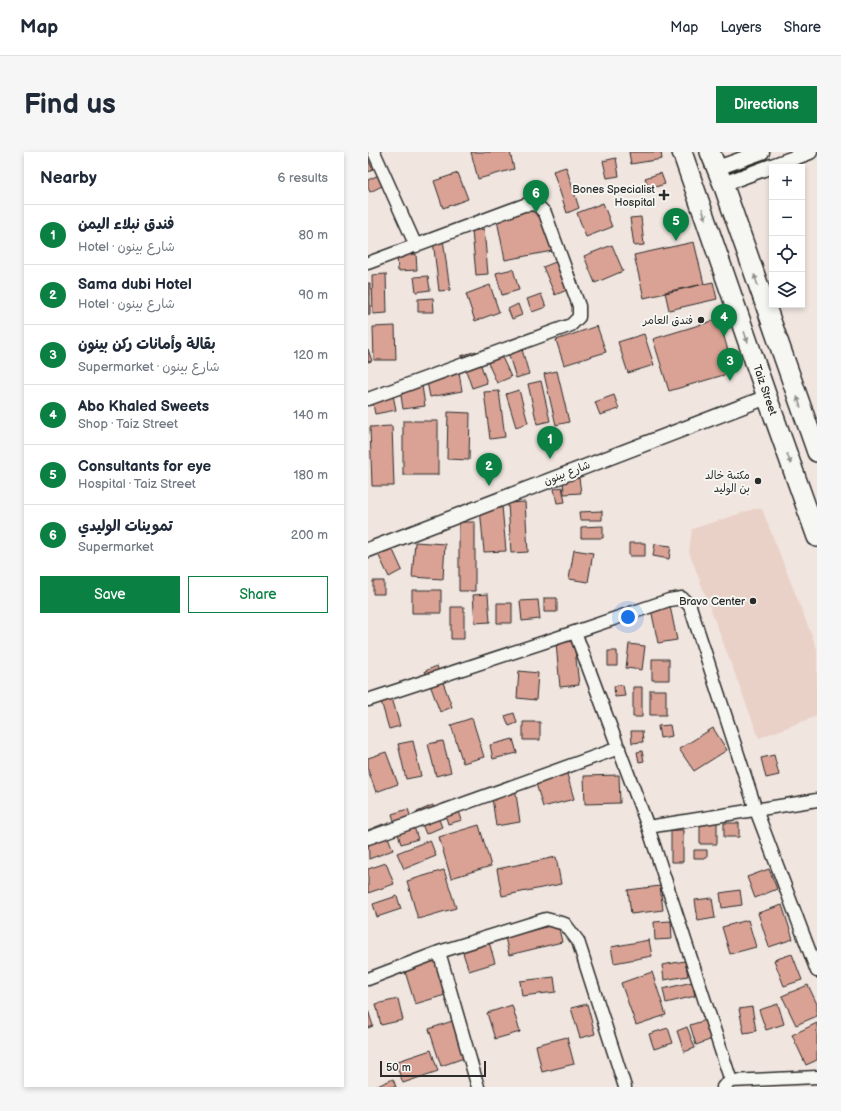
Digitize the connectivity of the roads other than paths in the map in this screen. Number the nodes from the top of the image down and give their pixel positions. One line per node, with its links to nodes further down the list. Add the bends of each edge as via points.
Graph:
1 (374, 152): 6 (street)
2 (682, 152): 8 (highway, Taiz Street, one-way to 8)
3 (762, 152): 5 (street)
4 (810, 152): 5 (street)
5 (716, 168): 10 (highway, one-way to 5)
6 (416, 246): 7 (street); 9 (street, via 524,205 536,204 545,213 579,306 579,317 571,325)
7 (368, 263)
8 (767, 397): 11 (highway, Taiz Street, one-way to 11); 12 (street, شارع بينون)
9 (368, 399)
10 (817, 452)
11 (817, 537)
12 (368, 550)
13 (575, 632): 14 (street); 15 (street); 17 (street, via 668,600 682,598 690,606)
14 (368, 700)
15 (618, 748): 18 (street); 19 (street)
16 (817, 800): 17 (street)
17 (756, 810): 18 (street); 21 (street)
18 (648, 827): 24 (street)
19 (368, 838)
20 (439, 952): 22 (street); 25 (street); 26 (street, via 546,920 565,924 578,941)
21 (817, 971)
22 (368, 979)
23 (817, 1077): 24 (street)
24 (727, 1084)
25 (478, 1087)
26 (622, 1087)

